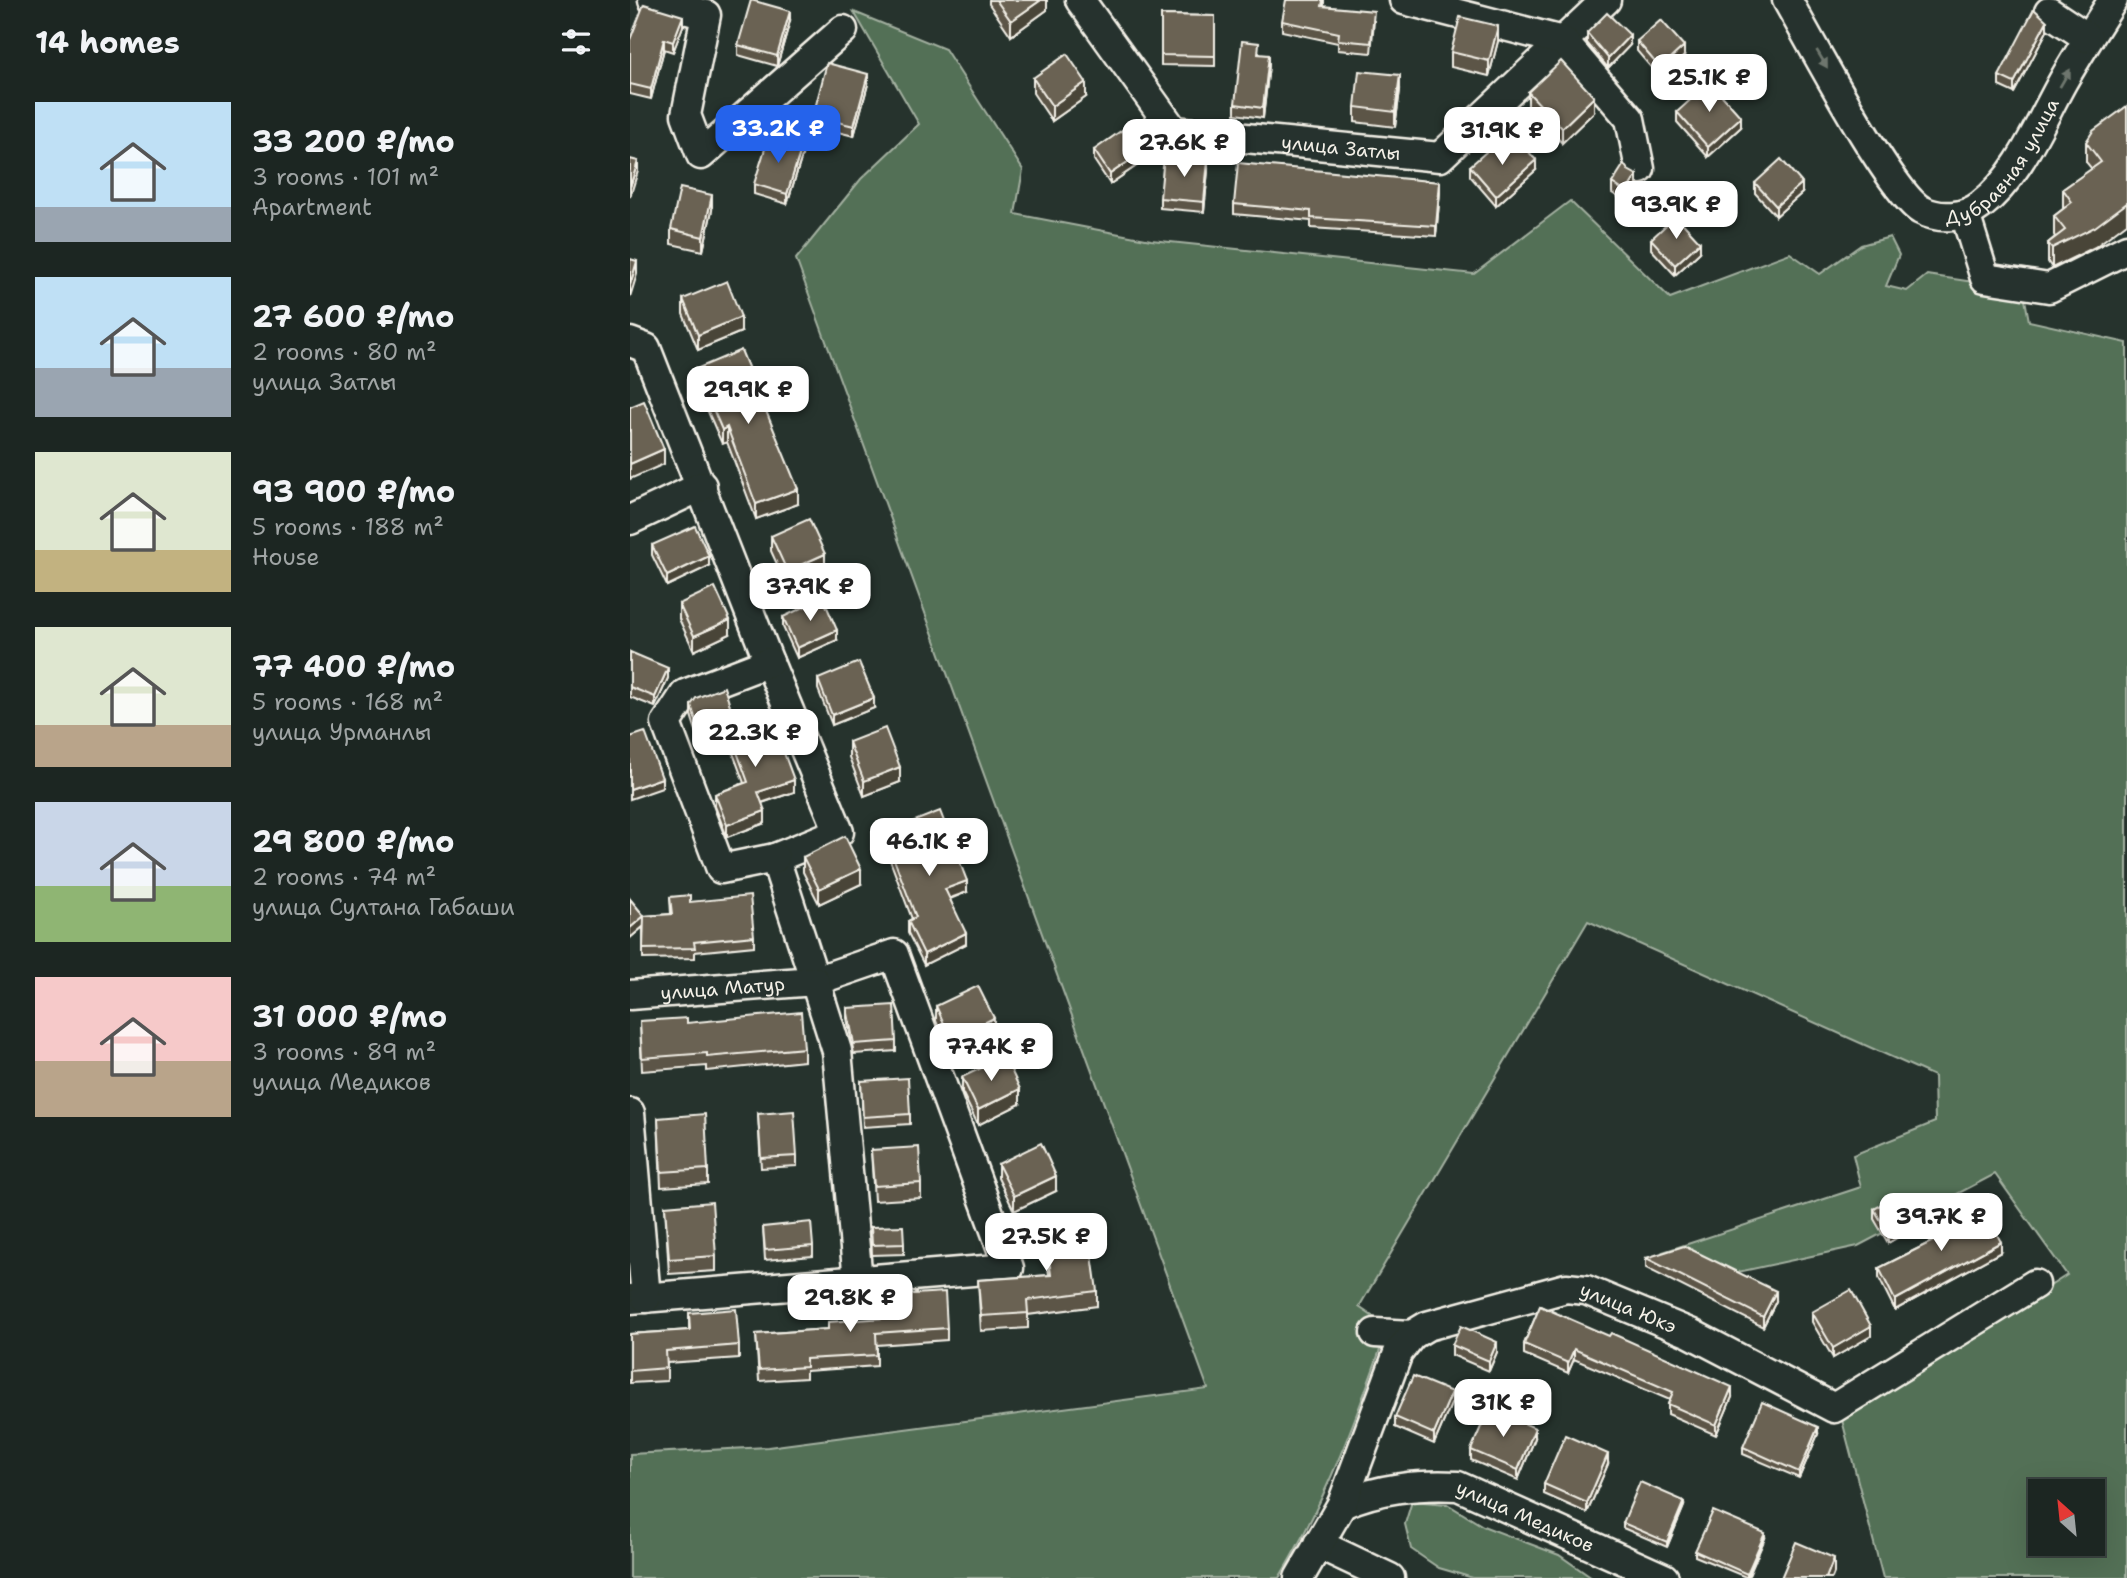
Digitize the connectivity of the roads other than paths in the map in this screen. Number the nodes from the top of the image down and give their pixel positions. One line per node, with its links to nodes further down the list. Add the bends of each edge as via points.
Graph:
1 (653, 0): 8 (street, via 706,15 686,115 701,155)
2 (1080, 0): 10 (street, улица Затлы, via 1174,131 1440,157)
3 (1404, 0): 10 (street)
4 (1606, 0): 10 (street, улица Затлы)
5 (1787, 0): 12 (street, Дубравная улица, one-way to 12, via 1907,197 1934,215)
6 (2111, 2): 9 (street, Дубравная улица)
7 (2049, 12): 9 (street)
8 (843, 30)
9 (2088, 38): 12 (street, Дубравная улица, one-way to 9, via 1980,206 2009,176)
10 (1563, 41): 11 (street, via 1630,119)
11 (1640, 169)
12 (1965, 214): 13 (street, via 1985,278 2049,288)
13 (2127, 249)
14 (630, 342): 15 (street, via 646,348)
15 (702, 486): 16 (street); 17 (street)
16 (630, 520)
17 (769, 662): 18 (street, via 839,832); 18 (street, via 685,694 666,723 721,869)
18 (775, 858): 19 (street)
19 (815, 981): 20 (street, улица Матур); 22 (street, via 837,1051); 22 (street, улица Матур, via 894,954 1009,1268)
20 (630, 995)
21 (630, 1113): 24 (street)
22 (858, 1281): 24 (street)
23 (2035, 1284): 26 (street, улица Юкэ, via 1834,1408 1690,1333 1586,1290 1566,1288 1427,1326)
24 (638, 1299)
25 (1375, 1332): 26 (street, улица Юкэ)
26 (1412, 1335): 27 (street, via 1398,1353)
27 (1342, 1504): 28 (street); 31 (street, улица Медиков, via 1371,1492 1426,1484 1458,1486)
28 (1318, 1544): 29 (street); 30 (street)
29 (1298, 1578)
30 (1390, 1578)
31 (1664, 1578)

